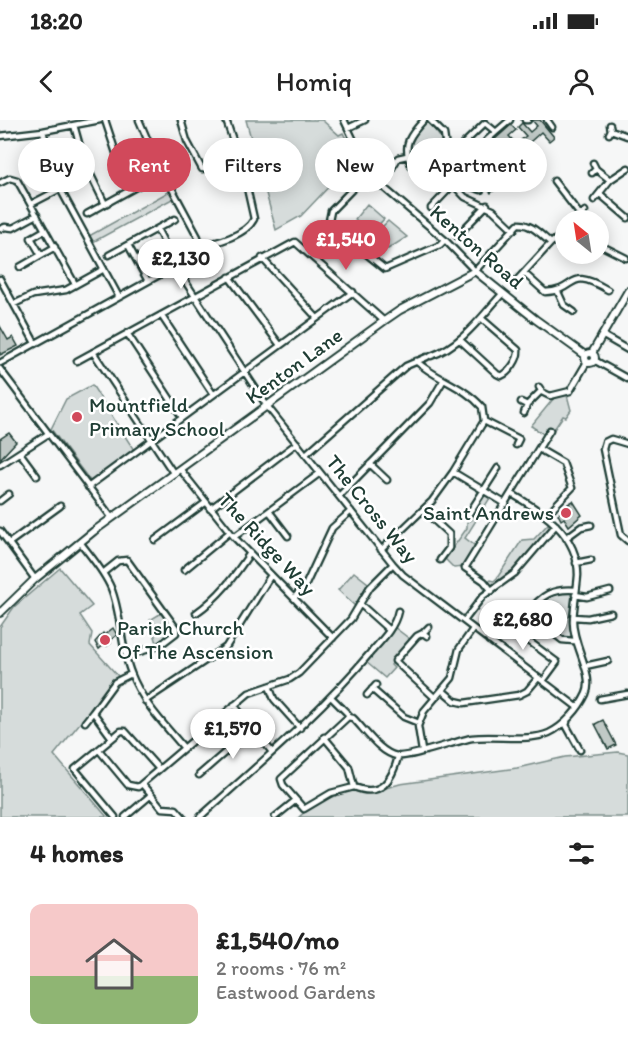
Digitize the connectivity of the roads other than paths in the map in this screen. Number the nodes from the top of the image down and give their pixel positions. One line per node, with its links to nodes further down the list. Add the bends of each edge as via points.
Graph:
1 (100, 120): 12 (street)
2 (105, 120): 21 (street)
3 (139, 120): 65 (street)
4 (181, 120): 32 (street, via 187,141)
5 (226, 120): 22 (street)
6 (344, 120): 14 (street, Kenton Road)
7 (365, 120): 14 (street)
8 (424, 120): 24 (street)
9 (430, 120): 25 (street)
10 (510, 120): 17 (street)
11 (547, 120): 13 (street)
12 (72, 124): 16 (street); 50 (street, via 84,161)
13 (552, 127)
14 (348, 128): 23 (street, Kenton Road)
15 (610, 130): 19 (street)
16 (43, 131): 18 (street); 20 (street)
17 (496, 132): 26 (street, via 485,123); 27 (street)
18 (0, 136)
19 (628, 136)
20 (44, 138)
21 (111, 138)
22 (232, 138)
23 (353, 138)
24 (409, 138)
25 (445, 138)
26 (469, 138)
27 (489, 138)
28 (407, 142): 29 (street)
29 (407, 156): 30 (street)
30 (395, 163)
31 (628, 168): 34 (street)
32 (203, 169)
33 (594, 169): 34 (street)
34 (610, 180): 46 (street)
35 (554, 181): 53 (street)
36 (0, 183): 49 (street, via 10,178 17,180)
37 (54, 192): 49 (street)
38 (62, 192): 76 (street)
39 (127, 192): 50 (street)
40 (248, 192): 65 (street, via 254,214 252,222 220,242)
41 (350, 192): 63 (street, via 331,211 329,221 385,269)
42 (388, 192): 63 (street, Kenton Road)
43 (437, 192): 47 (street)
44 (447, 192): 47 (street)
45 (459, 192): 51 (street)
46 (600, 194): 48 (street); 56 (street)
47 (442, 197): 52 (street)
48 (594, 200)
49 (31, 204): 55 (street)
50 (105, 204): 54 (street)
51 (487, 205): 61 (street); 62 (street)
52 (431, 208)
53 (574, 210)
54 (87, 214)
55 (37, 215): 58 (street, via 13,228); 60 (street)
56 (628, 218)
57 (175, 219): 59 (street)
58 (0, 229)
59 (157, 229): 67 (street); 74 (street)
60 (45, 230): 68 (street); 70 (street, via 31,238)
61 (514, 230): 66 (street, via 518,224 524,224); 77 (street)
62 (457, 236)
63 (445, 240): 77 (street, Kenton Road)
64 (555, 240): 66 (street)
65 (200, 243): 74 (street, via 197,252)
66 (551, 243): 78 (street)
67 (128, 245): 71 (street); 82 (street)
68 (55, 247): 70 (street); 84 (street)
69 (609, 250): 73 (street)
70 (41, 255): 75 (street)
71 (109, 255)
72 (262, 258): 79 (street); 86 (street, via 295,242); 95 (street)
73 (626, 258)
74 (176, 265): 82 (street)
75 (20, 267)
76 (104, 269): 84 (street); 91 (street)
77 (475, 271): 88 (main road, Kenton Road); 97 (main road, Kenton Lane)
78 (524, 273): 81 (street); 87 (street, via 545,292)
79 (229, 277): 90 (street); 102 (street)
80 (0, 279): 92 (street)
81 (517, 280)
82 (148, 281): 91 (street)
83 (185, 281): 90 (street, The Cross Way)
84 (75, 284): 92 (street)
85 (608, 290): 87 (street, via 586,278 574,279)
86 (353, 292): 95 (street); 97 (street)
87 (558, 292): 93 (street)
88 (503, 293): 96 (street); 105 (main road, Kenton Road)
89 (627, 295): 99 (main road)
90 (195, 296): 94 (street); 110 (street, The Cross Way)
91 (119, 297): 101 (street)
92 (14, 304): 101 (street)
93 (574, 312)
94 (161, 315): 98 (street); 113 (street)
95 (317, 318): 102 (street)
96 (481, 318): 100 (street); 100 (street, via 518,350 508,372 497,374)
97 (384, 321): 116 (main road, Kenton Lane)
98 (127, 333): 104 (street); 118 (street)
99 (602, 335): 103 (street); 105 (main road)
100 (460, 340): 107 (street)
101 (35, 344): 108 (street)
102 (280, 345): 110 (street)
103 (628, 350)
104 (93, 352): 106 (street); 122 (street)
105 (590, 358): 111 (street, Kenton Road); 115 (street, via 570,391 553,397 540,389)
106 (77, 361)
107 (416, 361): 112 (street); 128 (street)
108 (0, 363)
109 (0, 369): 121 (street)
110 (243, 372): 113 (street); 116 (street, The Cross Way)
111 (628, 379)
112 (443, 381): 119 (street, via 461,388 479,403 485,412); 129 (street, via 430,402)
113 (213, 394): 118 (street)
114 (521, 402): 115 (street)
115 (527, 405): 117 (street)
116 (267, 406): 123 (street, The Cross Way); 132 (main road, Kenton Lane)
117 (524, 413)
118 (182, 417): 122 (street)
119 (484, 421): 125 (street, via 519,439); 133 (street)
120 (550, 430): 126 (street)
121 (48, 434): 127 (street); 138 (street)
122 (150, 440): 135 (street); 138 (street)
123 (297, 443): 128 (street, The Cross Way); 147 (street)
124 (628, 444): 161 (street, via 610,439 603,451 621,535)
125 (516, 445)
126 (539, 449): 141 (street); 152 (street, via 563,463 572,488)
127 (20, 453): 130 (street); 136 (street)
128 (306, 454): 134 (street, The Cross Way)
129 (369, 464): 137 (street); 142 (street)
130 (0, 465)
131 (498, 468): 139 (street)
132 (180, 469): 135 (main road, Kenton Lane); 144 (street, The Ridge Way)
133 (453, 472): 139 (street); 150 (street)
134 (320, 473): 142 (street, The Cross Way); 148 (street)
135 (174, 474): 153 (main road, Kenton Lane)
136 (37, 476)
137 (387, 480)
138 (88, 487): 153 (street)
139 (483, 491): 145 (street); 151 (street)
140 (9, 494): 143 (street)
141 (512, 494): 145 (street); 152 (street)
142 (339, 496): 149 (street, The Cross Way)
143 (0, 501)
144 (206, 502): 147 (street, The Ridge Way); 160 (street)
145 (506, 504): 174 (street, via 465,568)
146 (60, 506): 163 (street)
147 (210, 509): 157 (street, The Ridge Way)
148 (269, 511): 157 (street); 158 (street)
149 (351, 511): 164 (street, The Cross Way); 177 (street, via 332,528 306,584)
150 (424, 511): 164 (street); 166 (street, via 449,534 449,548)
151 (468, 515)
152 (546, 515): 154 (street)
153 (112, 518): 162 (main road, Kenton Lane)
154 (556, 525): 159 (street); 174 (street, via 515,573)
155 (591, 525): 159 (street)
156 (0, 531): 163 (street)
157 (232, 534): 165 (street, The Ridge Way); 170 (street)
158 (288, 536)
159 (566, 538): 168 (street)
160 (155, 540)
161 (628, 541)
162 (80, 542): 171 (street); 173 (main road, Kenton Lane)
163 (9, 543): 173 (street)
164 (381, 550): 169 (street, The Cross Way)
165 (250, 554): 172 (street, The Ridge Way); 181 (street, via 225,588)
166 (440, 560)
167 (591, 560): 168 (street)
168 (576, 563): 176 (street)
169 (393, 564): 178 (street, via 370,587); 184 (street, The Cross Way)
170 (184, 570)
171 (103, 573): 191 (street, via 114,598); 191 (street, via 118,561 128,560 176,628 176,633 159,646)
172 (271, 575): 177 (street, The Ridge Way); 205 (street, via 226,647)
173 (35, 579): 180 (main road, Kenton Lane)
174 (492, 591): 184 (street, via 483,596)
175 (610, 591): 176 (street, via 587,597)
176 (575, 592): 183 (street); 190 (street, via 549,592 528,613 562,640)
177 (294, 598): 188 (street, The Ridge Way)
178 (360, 604): 187 (street); 188 (street)
179 (398, 608): 187 (street)
180 (0, 613)
181 (196, 613)
182 (611, 613): 183 (street)
183 (573, 617): 190 (street)
184 (464, 621): 186 (street, The Cross Way)
185 (429, 627): 203 (street, via 394,663)
186 (473, 629): 189 (street, The Cross Way); 199 (street, via 459,649 452,678)
187 (389, 630): 202 (street)
188 (333, 638): 197 (street, via 299,673)
189 (489, 641): 195 (street, The Cross Way); 195 (street, via 503,622 557,662)
190 (574, 641): 193 (street)
191 (126, 656): 194 (street)
192 (608, 660): 193 (street)
193 (585, 666): 207 (street, via 588,688)
194 (131, 674): 205 (street); 208 (street, via 115,682)
195 (540, 679): 199 (street, via 519,695 464,703); 207 (street, The Cross Way)
196 (376, 685): 198 (street)
197 (269, 686): 206 (street, via 249,693); 214 (street, via 274,699)
198 (372, 689): 201 (street); 212 (street, via 404,717)
199 (442, 690): 203 (street)
200 (628, 694): 204 (street)
201 (367, 695)
202 (331, 697): 209 (street); 214 (street)
203 (435, 698): 212 (street)
204 (600, 699)
205 (145, 701): 217 (street)
206 (234, 705): 213 (street); 217 (street)
207 (577, 707): 210 (street)
208 (93, 712): 211 (street); 216 (street)
209 (351, 717): 215 (street); 222 (street, via 384,750)
210 (567, 719): 219 (street, via 566,725); 220 (street, via 562,726 543,735 472,738)
211 (85, 722)
212 (419, 723): 220 (street)
213 (253, 728): 221 (street); 224 (street)
214 (300, 728): 221 (street)
215 (324, 737): 226 (street, via 349,767); 228 (street, via 282,776 283,785)
216 (112, 738): 218 (street); 223 (street, via 121,731 128,733)
217 (184, 748): 223 (street)
218 (99, 750): 225 (street, via 128,785); 229 (street, via 75,769)
219 (580, 750)
220 (422, 751): 222 (street)
221 (272, 752): 232 (street)
222 (398, 757): 226 (street, via 394,775 387,783 370,790)
223 (159, 769): 225 (street)
224 (199, 775)
225 (142, 784): 227 (street)
226 (354, 787): 228 (street, via 331,793 304,809)
227 (151, 795): 230 (street); 231 (street, via 162,807 176,809)
228 (296, 800): 233 (street)
229 (115, 817)
230 (125, 817)
231 (183, 817)
232 (200, 817)
233 (275, 817)

